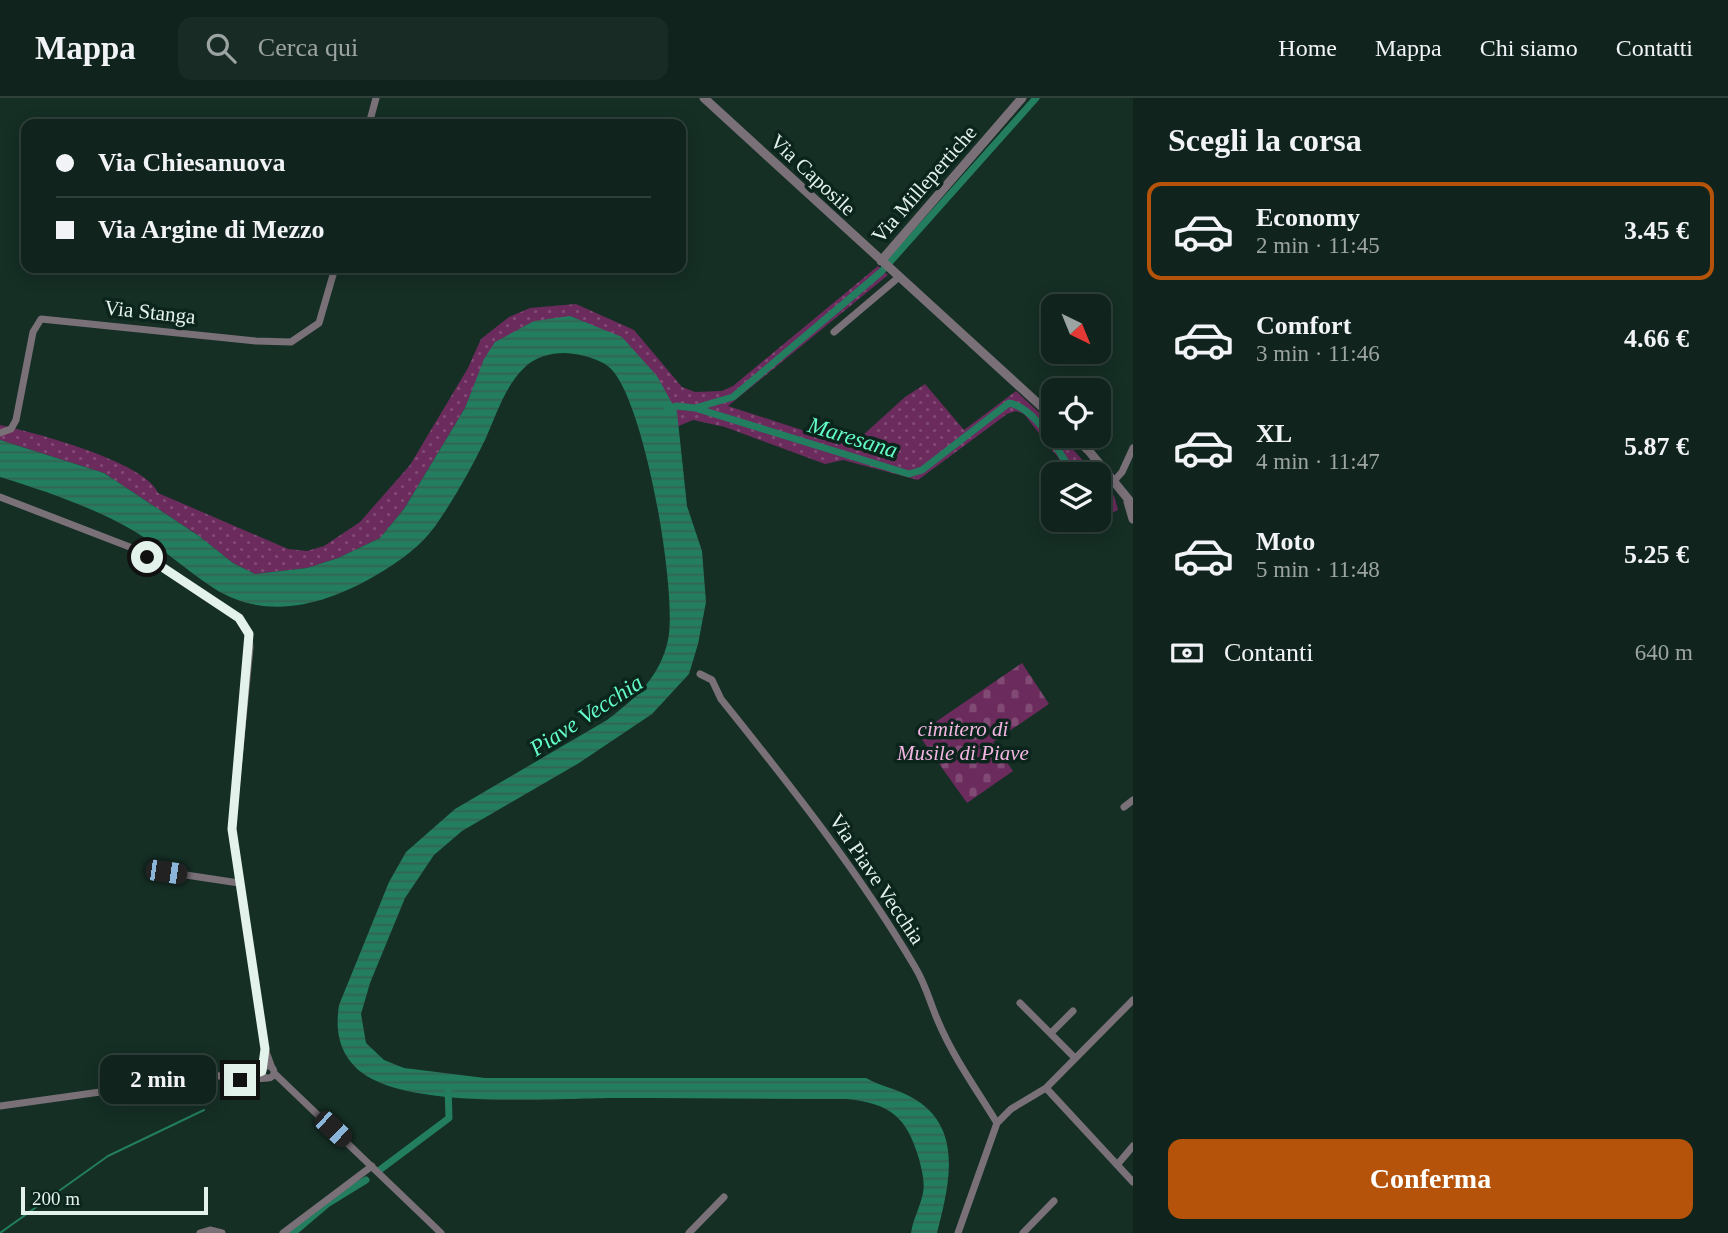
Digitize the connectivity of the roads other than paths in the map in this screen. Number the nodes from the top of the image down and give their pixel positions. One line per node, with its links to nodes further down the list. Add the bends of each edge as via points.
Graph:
1 (376, 98): 4 (street)
2 (704, 98): 5 (street, Via Caposile)
3 (1022, 98): 5 (street, Via Millepertiche)
4 (370, 119)
5 (889, 268): 7 (street); 8 (street, Via Caposile)
6 (334, 273): 9 (street, Via Stanga, via 319,323 291,342 41,319 33,332 16,420 11,429)
7 (834, 332)
8 (1041, 406)
9 (0, 433)
10 (1084, 448): 12 (street)
11 (1133, 448): 12 (street)
12 (1114, 481): 14 (street)
13 (0, 497): 20 (street, via 135,549 245,625 250,648 232,818)
14 (1130, 503): 15 (street)
15 (1133, 519)
16 (700, 674): 29 (street, Via Piave Vecchia, via 712,680 721,699 818,820 929,992 954,1052)
17 (1133, 800): 18 (street)
18 (1124, 807)
19 (166, 872): 20 (street)
20 (239, 883): 26 (street)
21 (1133, 999): 25 (street)
22 (1020, 1003): 24 (street)
23 (1073, 1011): 24 (street)
24 (1051, 1033): 25 (street)
25 (1074, 1057): 27 (street)
26 (268, 1073): 28 (street, via 240,1080 184,1073 130,1088); 32 (street)
27 (1046, 1087): 29 (street); 31 (street)
28 (0, 1106)
29 (997, 1123): 41 (street)
30 (1133, 1146): 31 (street)
31 (1117, 1165): 33 (street)
32 (372, 1166): 38 (street); 39 (street)
33 (1133, 1182)
34 (724, 1198): 40 (street)
35 (1054, 1201): 42 (street)
36 (200, 1233): 37 (street)
37 (222, 1233)
38 (283, 1233)
39 (441, 1233)
40 (689, 1233)
41 (958, 1233)
42 (1023, 1233)

